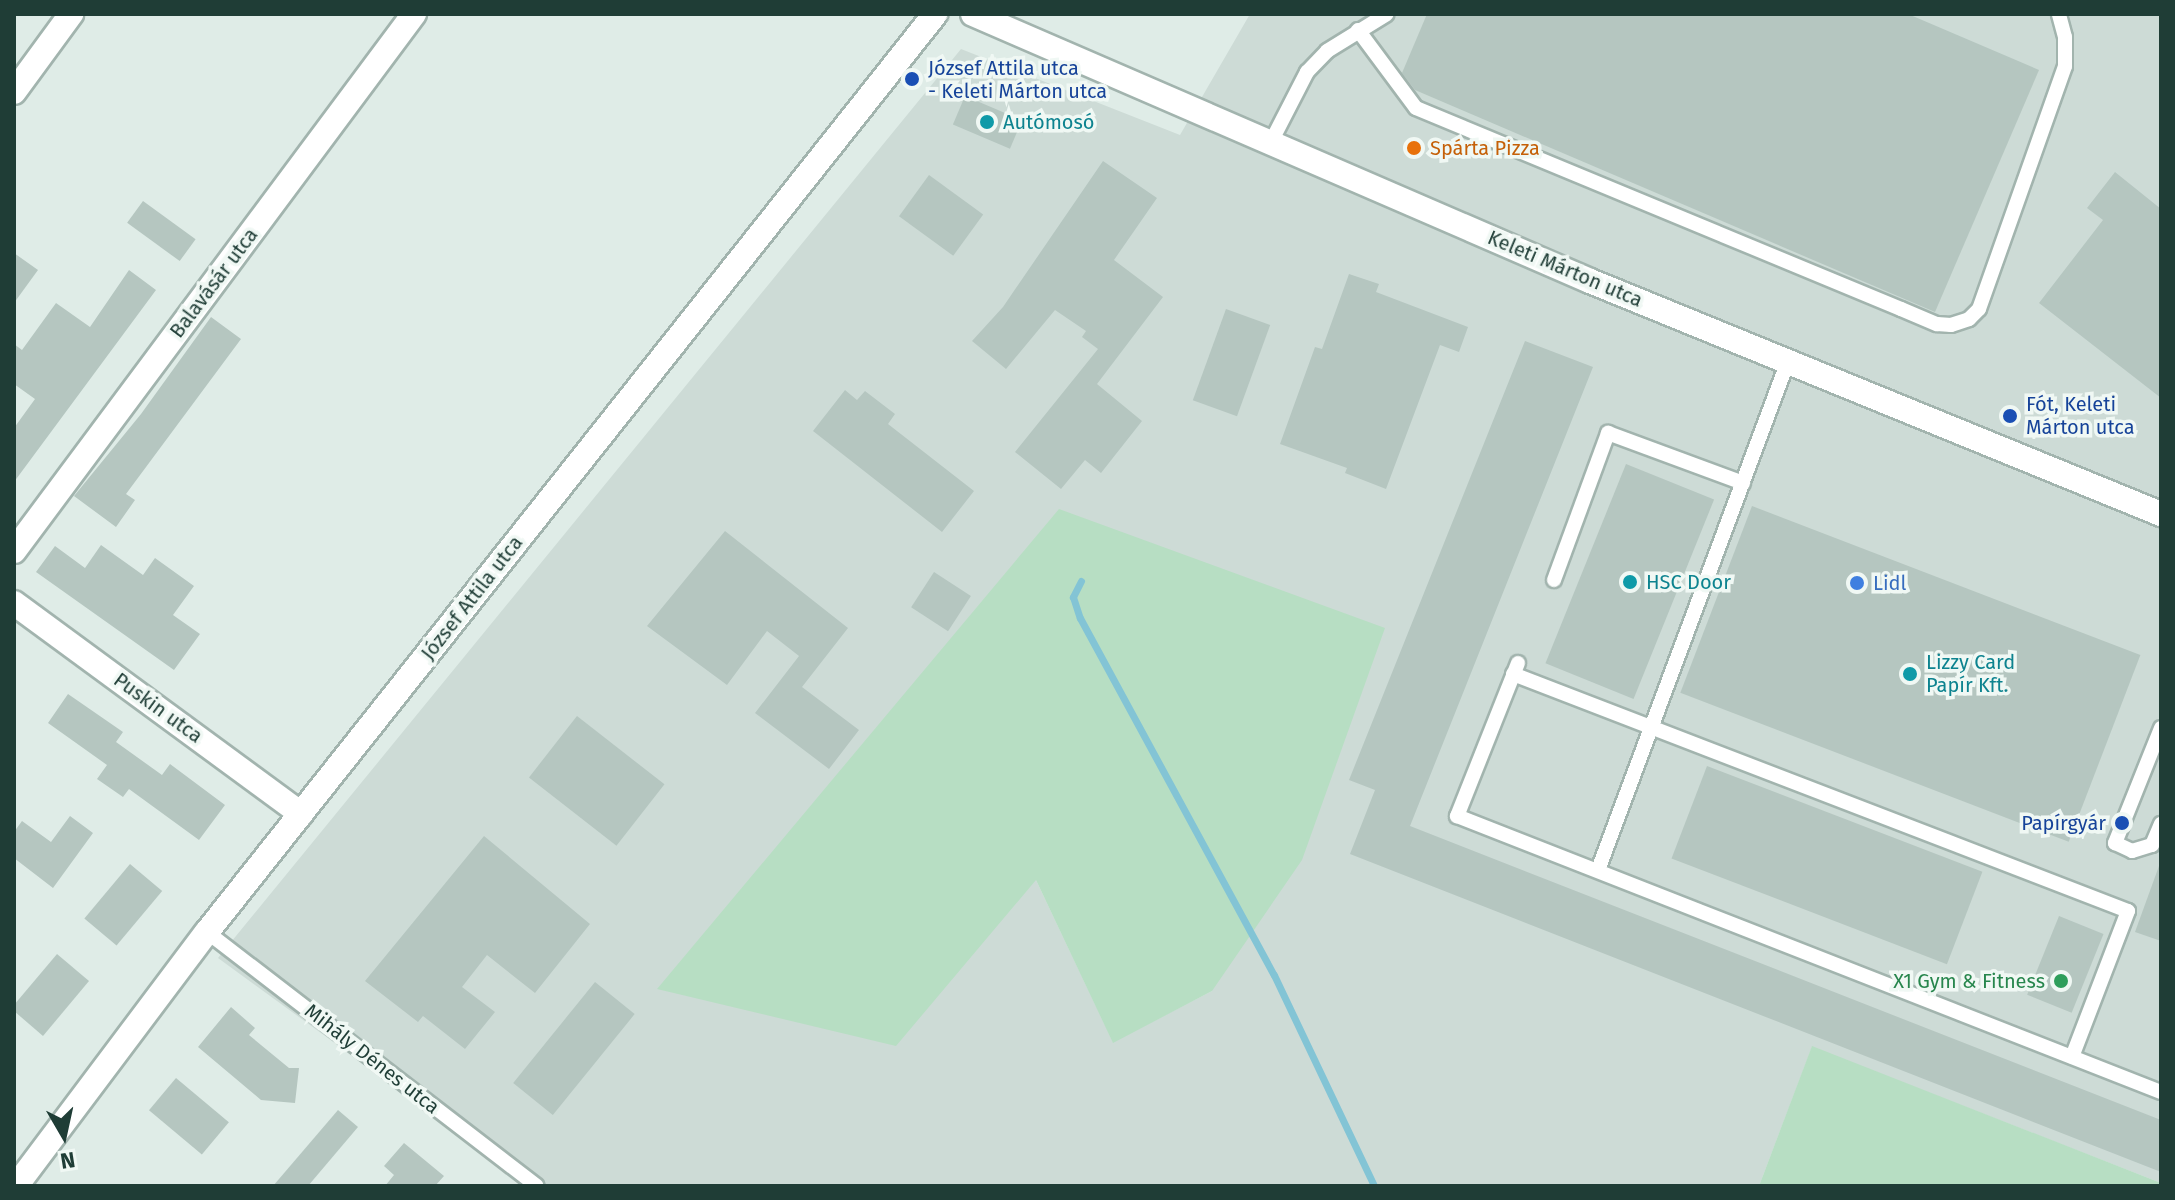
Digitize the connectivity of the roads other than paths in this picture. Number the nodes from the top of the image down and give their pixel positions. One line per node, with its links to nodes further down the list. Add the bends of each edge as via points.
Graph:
1 (71, 14): 8 (street)
2 (414, 14): 13 (street, Balavásár utca)
3 (935, 14): 18 (street, József Attila utca)
4 (973, 14): 9 (street, Keleti Márton utca)
5 (1387, 14): 7 (lane)
6 (2059, 14): 7 (lane, via 2065,66 1979,309 1951,325 1937,324 1416,108)
7 (1358, 30): 9 (lane, via 1307,72)
8 (14, 92)
9 (1271, 142): 10 (street, Keleti Márton utca)
10 (1788, 361): 11 (lane); 12 (street, Keleti Márton utca)
11 (1743, 483): 14 (lane, via 1608,433); 16 (lane)
12 (2161, 514)
13 (14, 551)
14 (1554, 580)
15 (14, 603): 18 (street, Puskin utca)
16 (1651, 727): 20 (lane); 20 (lane, via 1516,668 1457,816); 22 (lane, via 2128,911)
17 (2160, 733): 19 (lane, via 2115,843 2132,851 2152,845)
18 (301, 814): 21 (street, József Attila utca)
19 (2161, 824)
20 (1598, 870): 22 (lane)
21 (207, 932): 24 (street, József Attila utca); 25 (lane, Mihály Dénes utca)
22 (2072, 1057): 23 (lane)
23 (2161, 1092)
24 (20, 1183)
25 (537, 1186)

